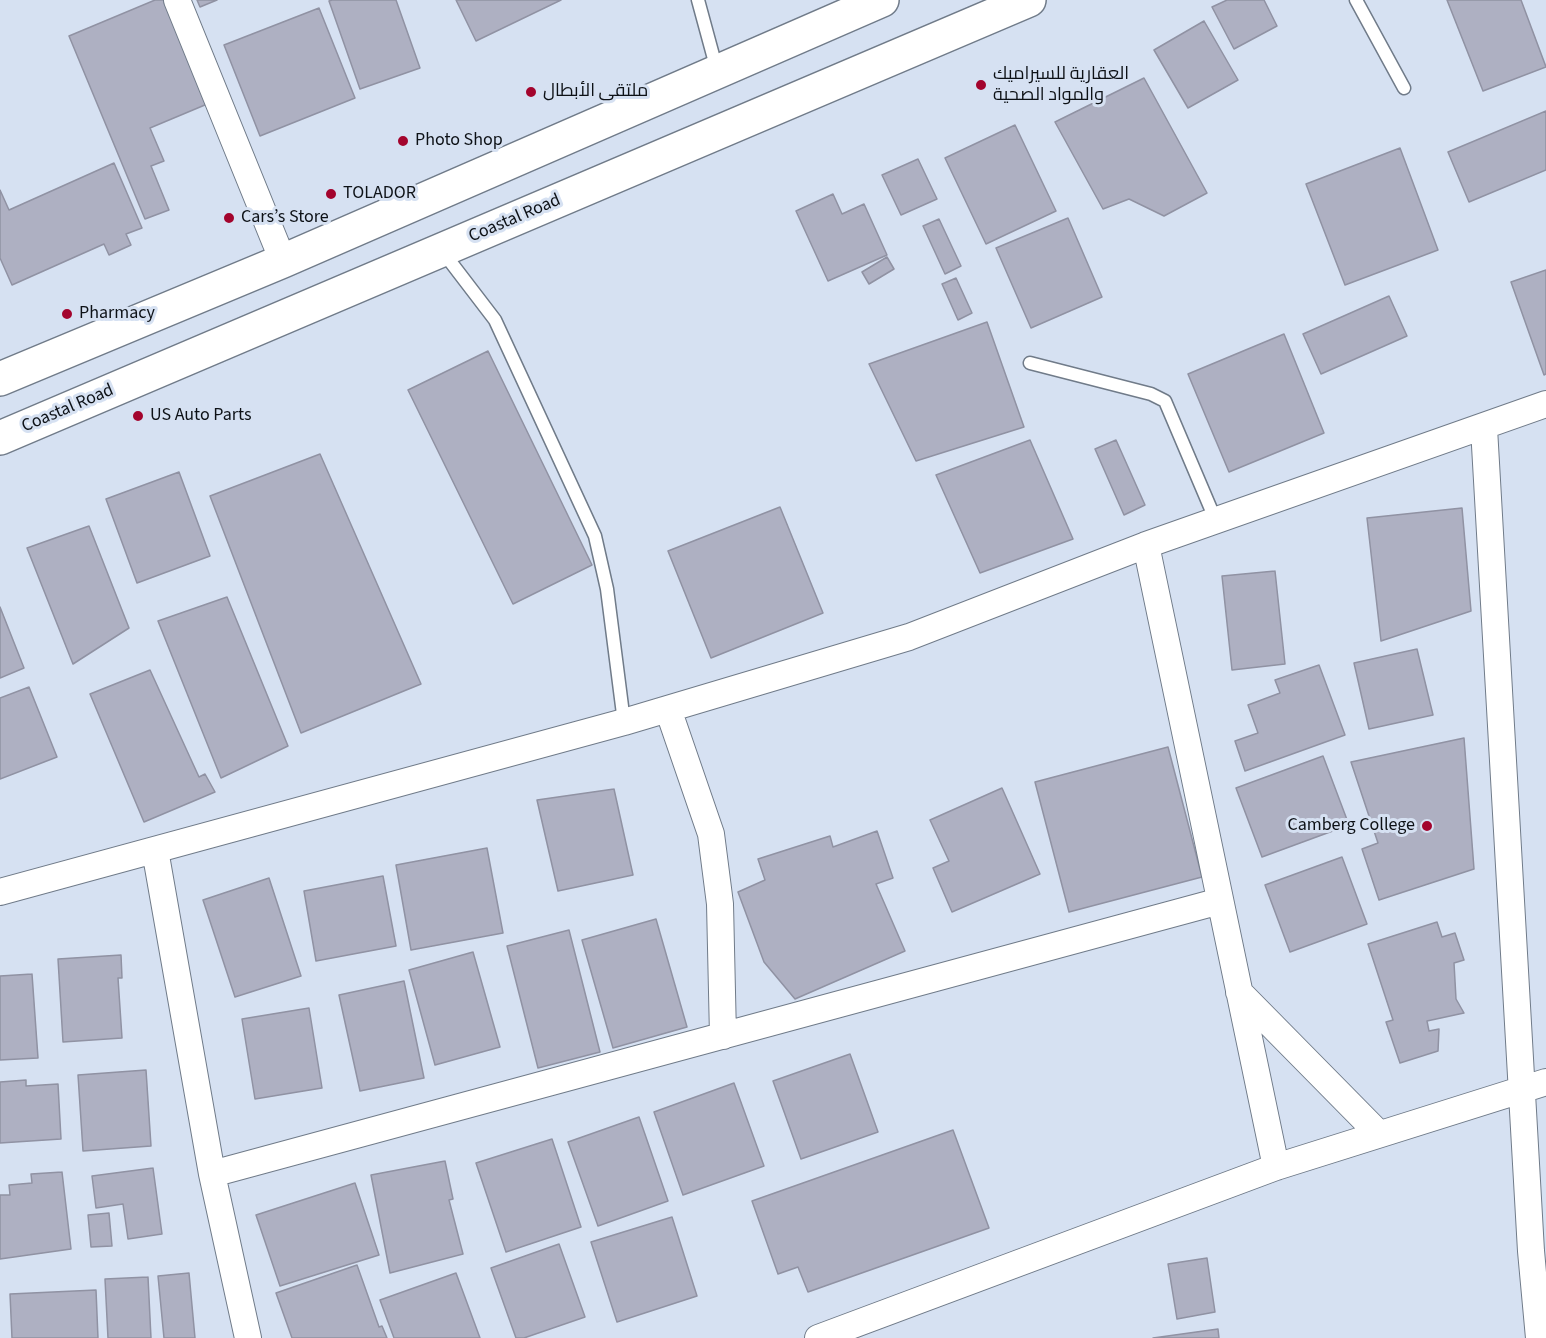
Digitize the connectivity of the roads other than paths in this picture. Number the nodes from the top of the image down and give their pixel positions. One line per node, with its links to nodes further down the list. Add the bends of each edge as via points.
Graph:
1 (177, 0): 9 (street)
2 (698, 0): 6 (lane)
3 (882, 0): 6 (highway)
4 (1029, 0): 8 (highway, Coastal Road)
5 (1356, 0): 7 (lane)
6 (717, 72): 9 (highway)
7 (1404, 88)
8 (442, 251): 14 (highway, Coastal Road); 18 (lane, via 495,320 595,537 608,589)
9 (283, 261): 11 (highway)
10 (1030, 363): 15 (lane, via 1165,401)
11 (0, 379)
12 (1546, 404): 13 (street)
13 (1484, 428): 15 (street); 24 (street)
14 (0, 438)
15 (1216, 521): 16 (street)
16 (1146, 545): 17 (street, via 909,637); 21 (street)
17 (668, 709): 18 (street); 23 (street, via 711,834 720,904)
18 (624, 722): 19 (street)
19 (155, 850): 20 (street); 27 (street)
20 (0, 892)
21 (1220, 901): 22 (street); 23 (street)
22 (1239, 992): 25 (street); 26 (street)
23 (723, 1036): 27 (street)
24 (1534, 1086): 25 (street); 30 (street)
25 (1379, 1134): 26 (street)
26 (1276, 1167): 29 (street)
27 (212, 1174): 28 (street)
28 (248, 1338)
29 (818, 1338)
30 (1539, 1338)

